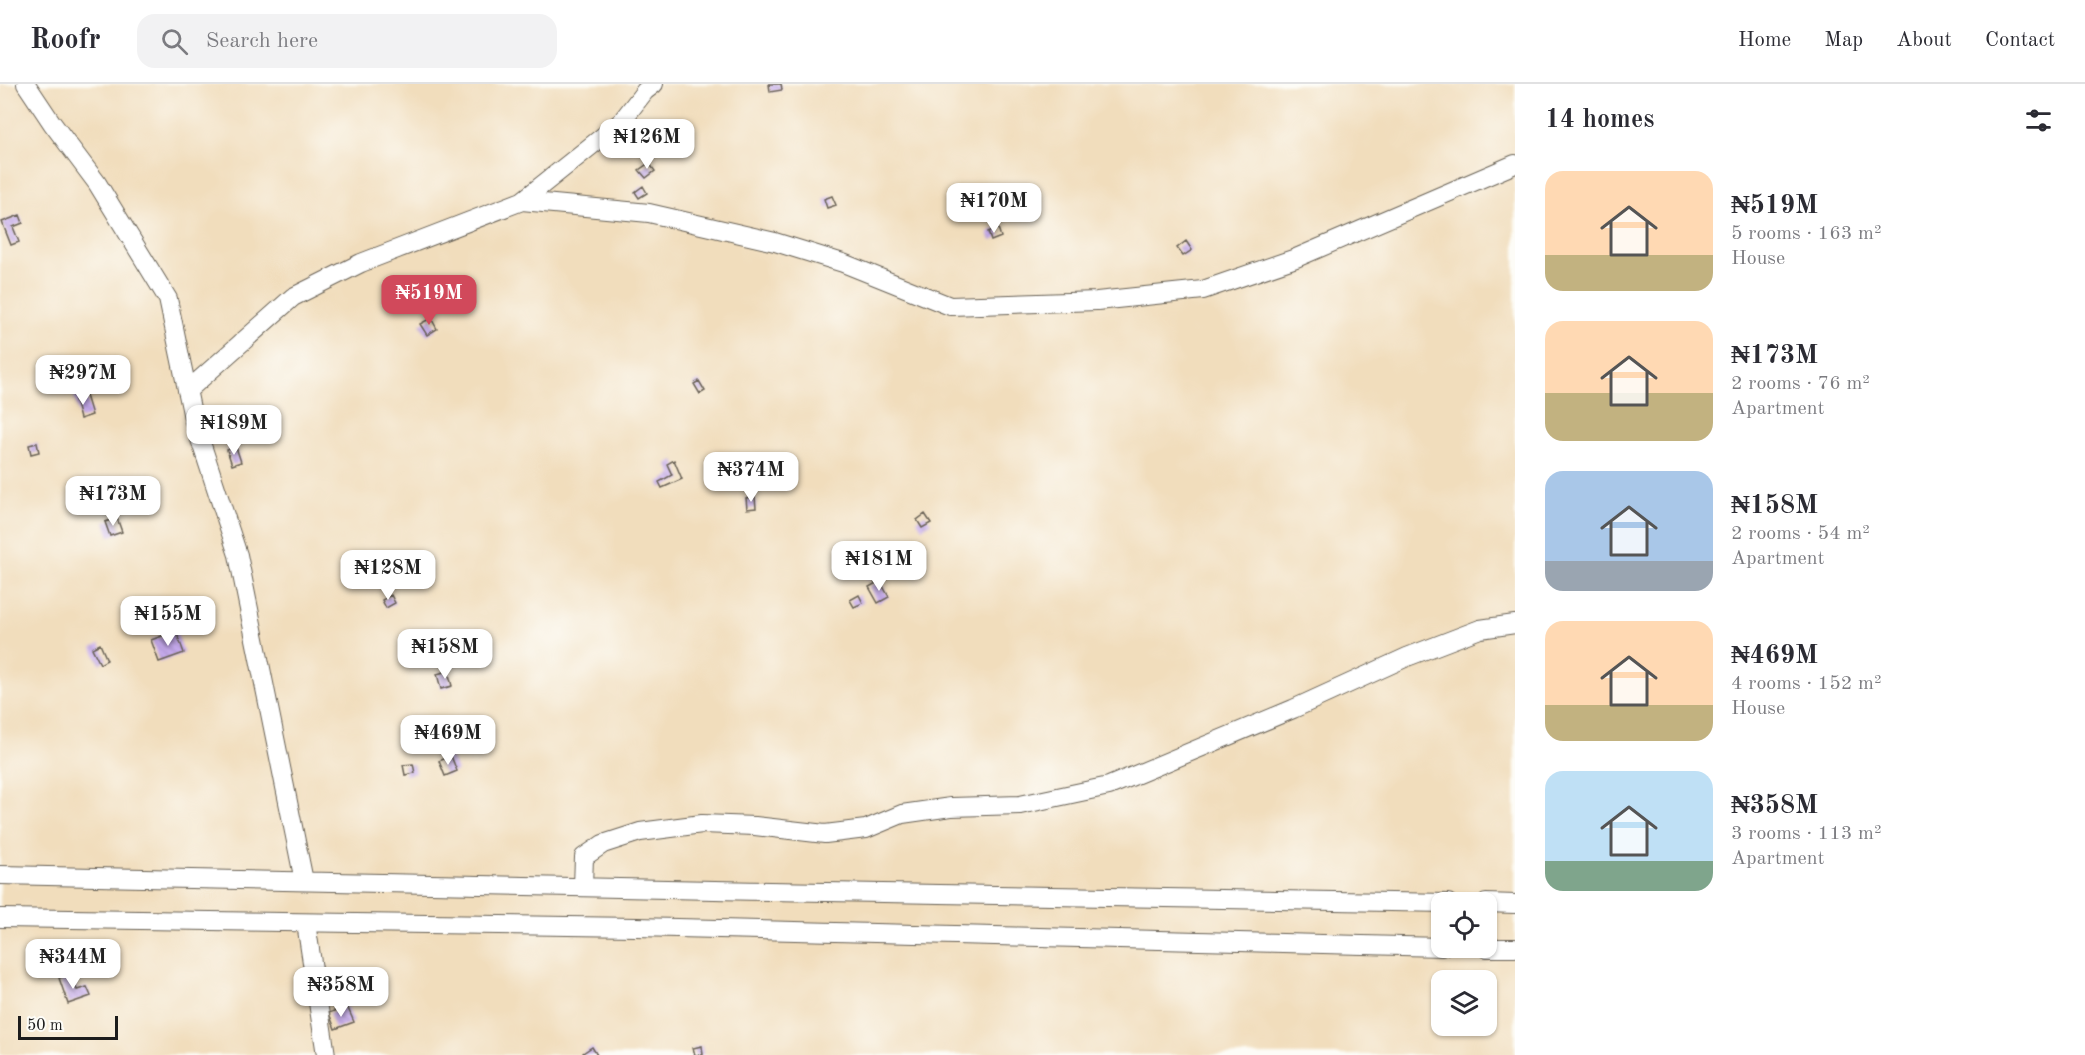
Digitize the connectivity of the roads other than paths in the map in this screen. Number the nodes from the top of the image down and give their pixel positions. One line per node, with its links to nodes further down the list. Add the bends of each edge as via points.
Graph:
1 (26, 84): 5 (street, via 97,183 168,299)
2 (654, 84): 4 (street, via 621,122)
3 (1515, 164): 4 (street, via 1296,258 1203,290 1086,302 950,306 843,263 775,242 649,213)
4 (522, 201): 5 (street, via 362,263 293,297)
5 (187, 391): 8 (street, via 238,555)
6 (1515, 624): 9 (street, via 1480,629 1418,653 1109,786 1020,805 951,807 902,814 866,830 825,834 702,824 640,832 603,844 584,857)
7 (0, 875): 8 (street)
8 (304, 881): 9 (street)
9 (584, 886): 10 (street)
10 (1431, 903)
11 (1497, 903): 12 (street)
12 (1515, 904)
13 (0, 918): 14 (street)
14 (306, 923): 15 (street); 18 (street)
15 (1431, 947)
16 (1497, 948): 17 (street)
17 (1515, 948)
18 (326, 1055)

